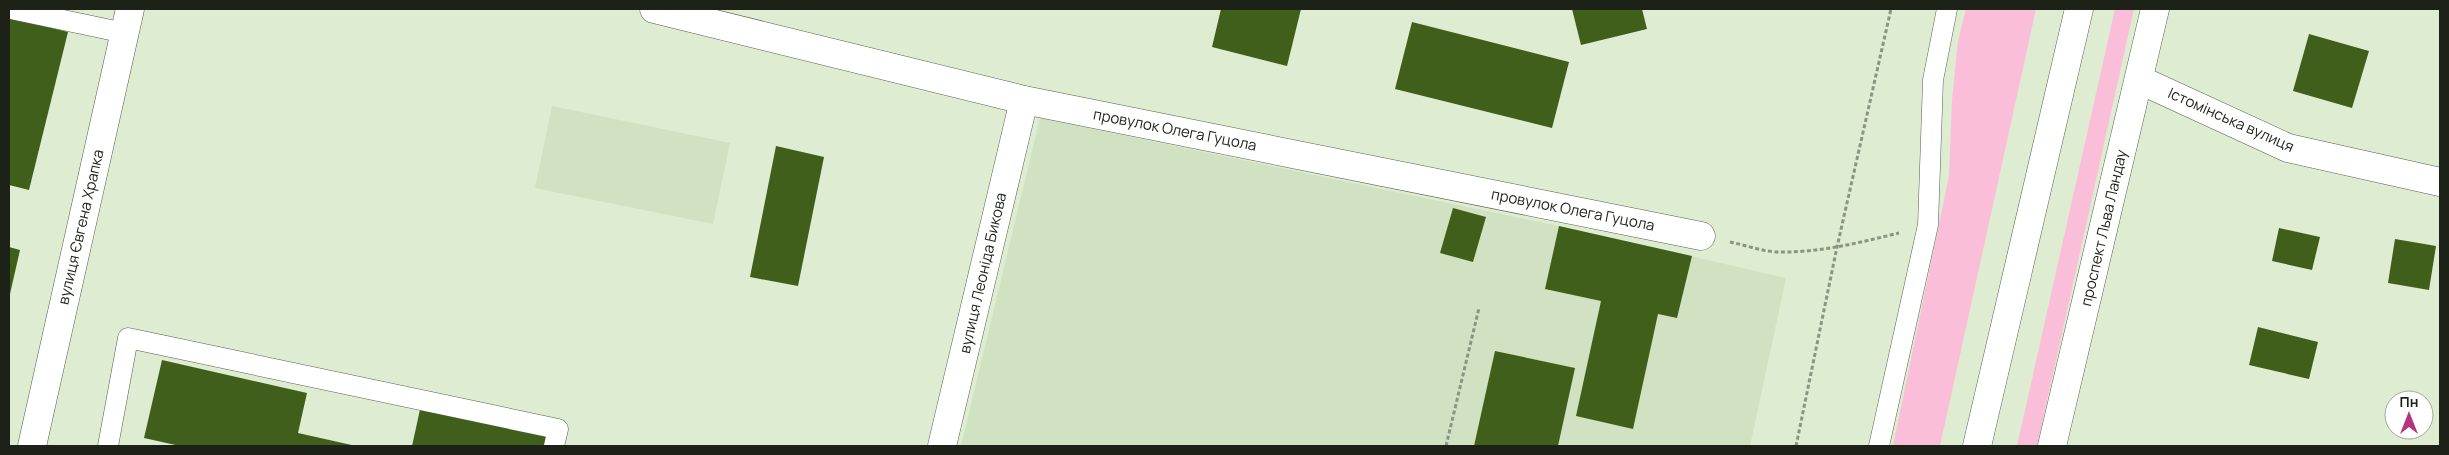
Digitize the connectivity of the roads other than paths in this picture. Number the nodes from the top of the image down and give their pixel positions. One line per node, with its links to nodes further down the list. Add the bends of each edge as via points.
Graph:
1 (10, 9): 6 (lane)
2 (654, 9): 8 (street, провулок Олега Гуцола)
3 (1947, 9): 15 (lane, via 1933,80 1928,225)
4 (2079, 9): 16 (street)
5 (2155, 9): 7 (street, проспект Льва Ландау)
6 (127, 21): 11 (street, вулиця Євгена Храпка)
7 (2140, 80): 9 (street, Істомінська вулиця, via 2288,148); 17 (street, проспект Льва Ландау)
8 (1024, 100): 10 (street, провулок Олега Гуцола); 14 (street, вулиця Леоніда Бикова)
9 (2440, 182)
10 (1701, 236)
11 (32, 446)
12 (108, 446): 13 (lane, via 128,338 558,429)
13 (554, 446)
14 (942, 446)
15 (1879, 446)
16 (1977, 446)
17 (2052, 446)

